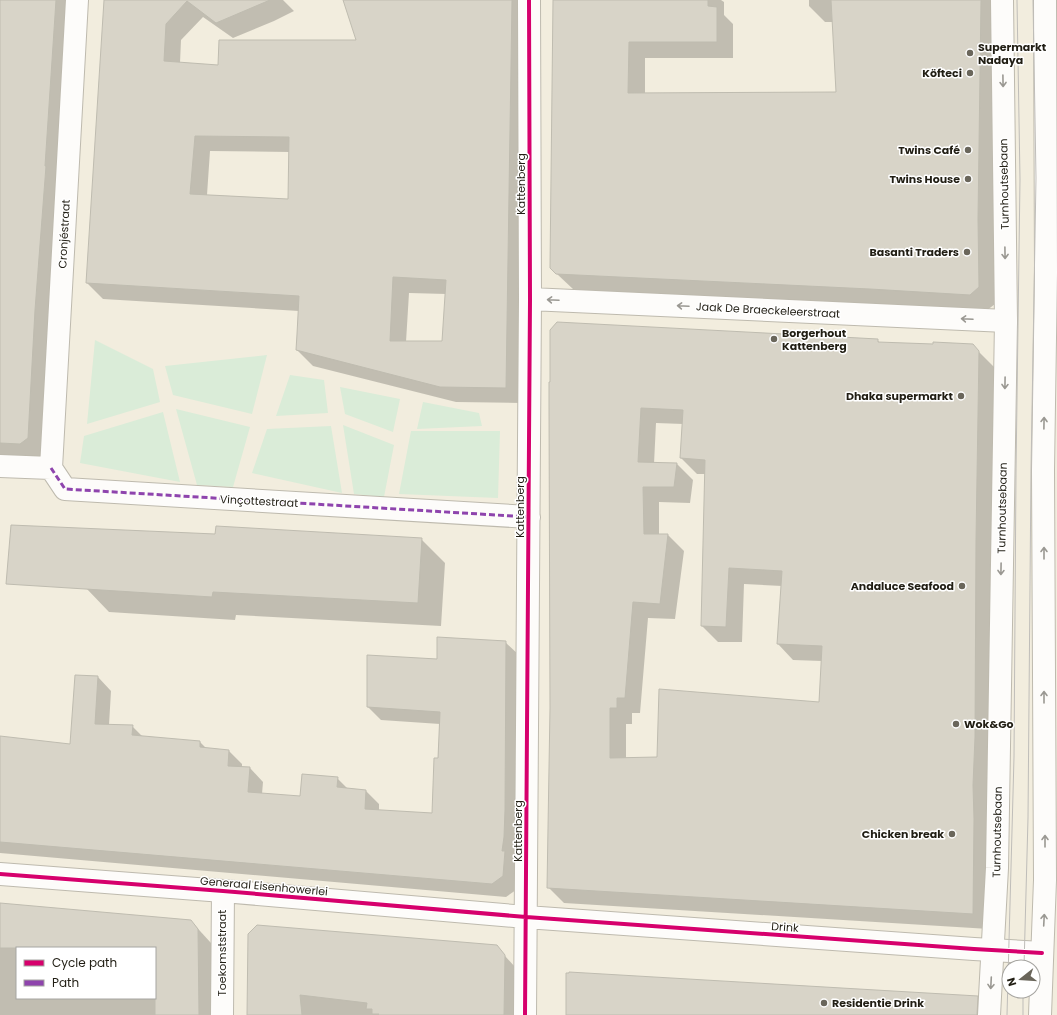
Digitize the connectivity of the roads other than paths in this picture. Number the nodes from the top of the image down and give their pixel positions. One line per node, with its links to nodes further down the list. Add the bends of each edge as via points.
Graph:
1 (77, 0): 8 (street, Cronjéstraat)
2 (529, 0): 5 (street, Kattenberg)
3 (1002, 0): 6 (street, Turnhoutsebaan, one-way to 6)
4 (1045, 0): 9 (street, one-way to 4)
5 (530, 299): 6 (street, Jaak De Braeckeleerstraat, one-way to 5); 10 (street, Kattenberg)
6 (1006, 321): 15 (street, Turnhoutsebaan, one-way to 15, via 997,868)
7 (0, 466): 8 (street)
8 (51, 468): 10 (street, Vinçottestraat, via 65,489)
9 (1050, 470): 11 (street, one-way to 9)
10 (529, 517): 14 (street, Kattenberg)
11 (1051, 723): 16 (street, one-way to 11)
12 (0, 874): 13 (street, Generaal Eisenhowerlei)
13 (223, 891): 14 (street, Generaal Eisenhowerlei); 17 (street, Toekomststraat)
14 (526, 917): 15 (street, Drink); 18 (street, Kattenberg)
15 (992, 950): 16 (street, Drink); 19 (street, Turnhoutsebaan, one-way to 19)
16 (1042, 953): 20 (street)
17 (222, 1015)
18 (525, 1015)
19 (989, 1015)
20 (1040, 1015)

